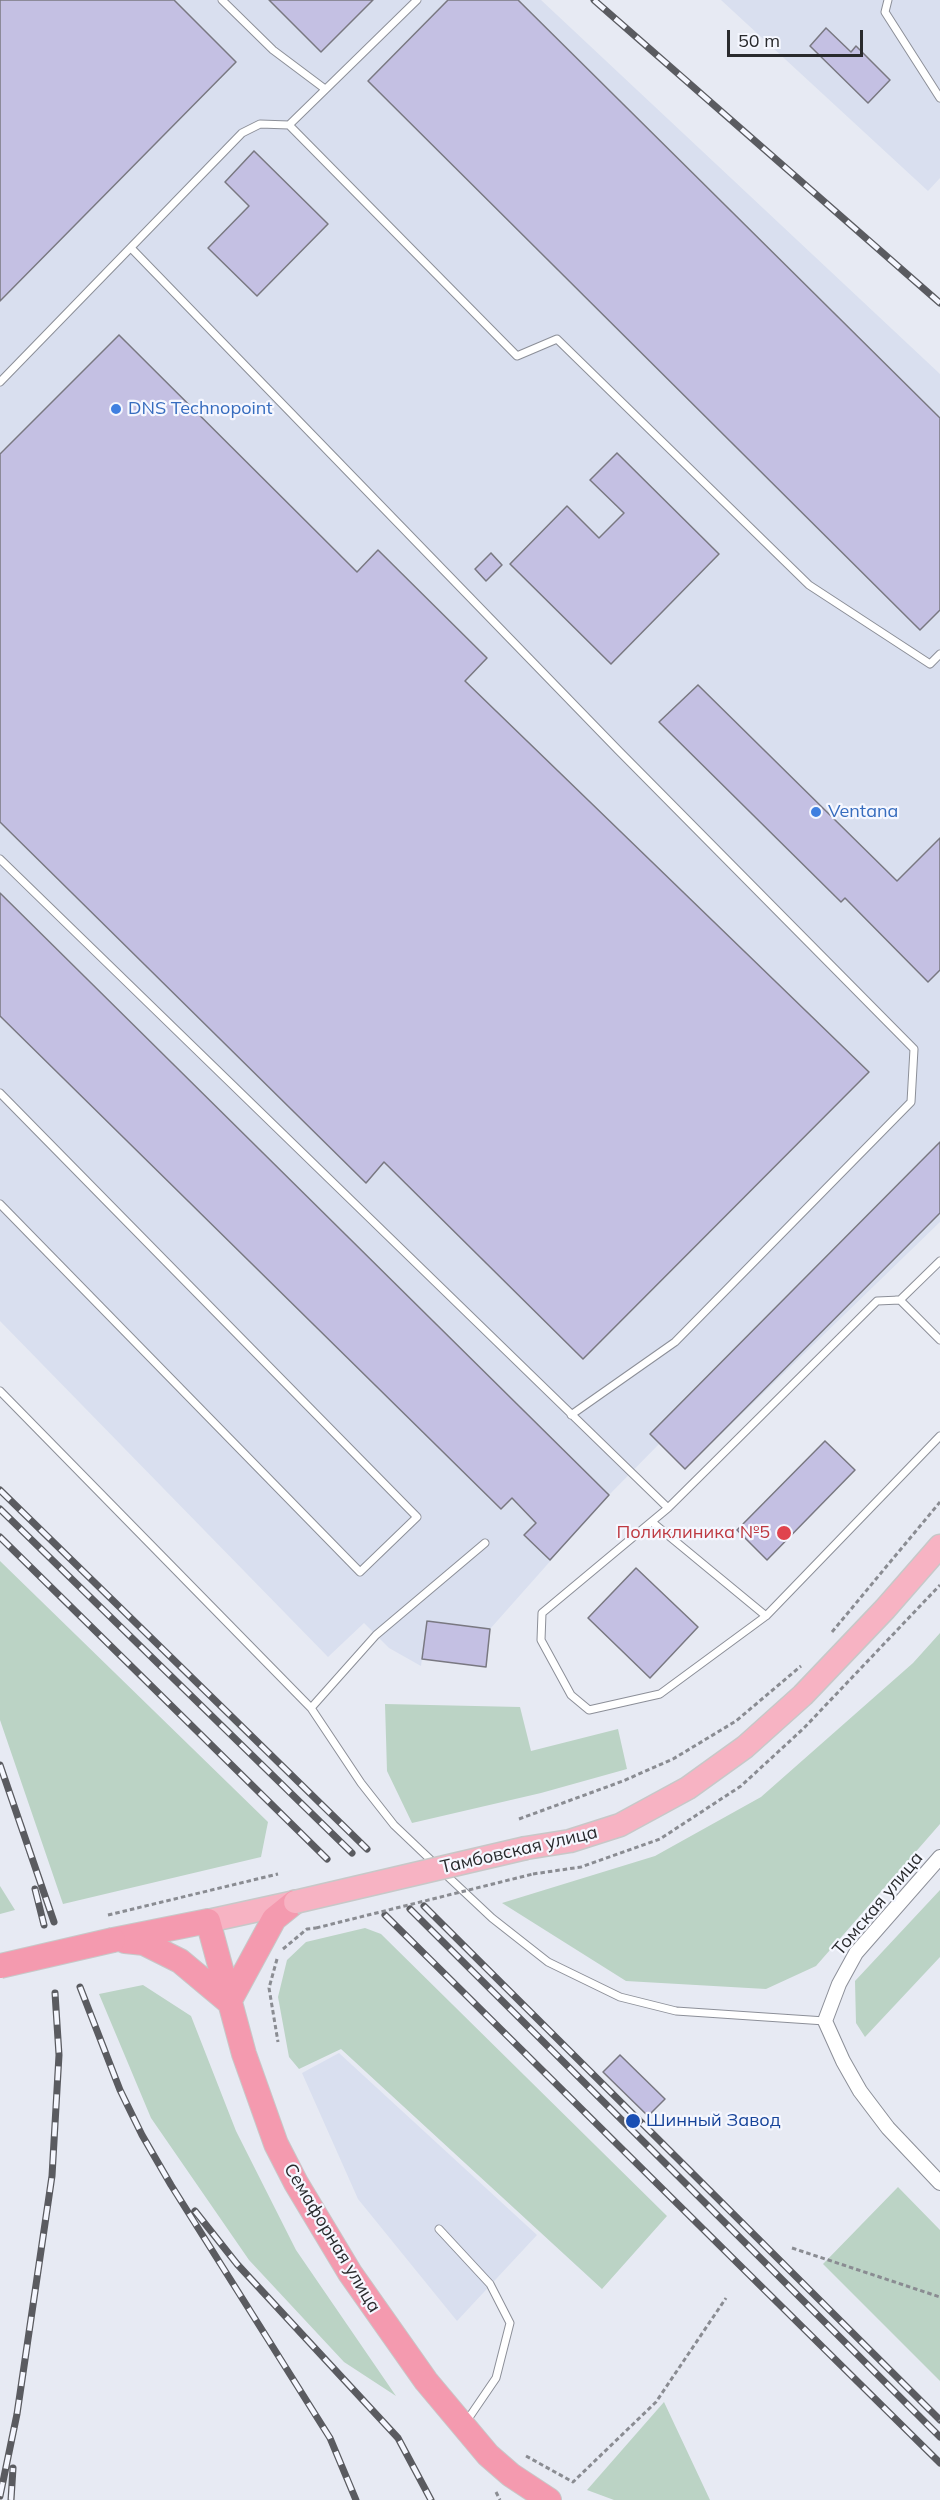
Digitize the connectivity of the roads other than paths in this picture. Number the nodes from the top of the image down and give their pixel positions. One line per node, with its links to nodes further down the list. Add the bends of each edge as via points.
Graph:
1 (222, 0): 4 (lane, via 273,50)
2 (417, 0): 4 (lane)
3 (888, 0): 5 (lane, via 885,12)
4 (325, 89): 6 (lane)
5 (940, 98)
6 (289, 124): 7 (lane, via 260,124 242,133); 9 (lane, via 517,357 557,339 809,585 930,664)
7 (132, 248): 8 (lane); 17 (lane, via 610,742 915,1049 911,1102 675,1342)
8 (0, 382)
9 (940, 654)
10 (0, 859): 17 (lane)
11 (0, 1093): 12 (lane, via 417,1517 360,1572)
12 (0, 1204)
13 (940, 1261): 14 (lane)
14 (900, 1300): 15 (lane); 19 (lane, via 877,1301)
15 (940, 1340)
16 (0, 1391): 24 (lane)
17 (571, 1415): 19 (lane)
18 (940, 1436): 23 (lane)
19 (668, 1508): 20 (lane)
20 (652, 1522): 23 (lane); 23 (lane, via 542,1613 541,1640 571,1695 589,1710 660,1694)
21 (484, 1543): 24 (lane, via 376,1635)
22 (940, 1546): 26 (main road, Тамбовская улица, bridge, via 803,1695 745,1747 688,1788 620,1825 570,1841)
23 (766, 1616)
24 (311, 1708): 31 (lane, via 394,1825 492,1918 548,1962 620,1997 676,2011)
25 (940, 1857): 31 (street, Томская улица, via 856,1953 838,1984)
26 (296, 1902): 27 (main road, Тамбовская улица); 30 (highway, via 274,1919)
27 (208, 1921): 28 (highway, Тамбовская улица); 30 (highway, Семафорная улица)
28 (113, 1940): 29 (highway, Тамбовская улица, bridge); 30 (highway, via 144,1943 180,1961)
29 (0, 1966)
30 (229, 2002): 34 (highway, Семафорная улица, via 276,2144 296,2182 350,2273)
31 (825, 2021): 32 (street, via 860,2091 888,2128)
32 (940, 2182)
33 (438, 2229): 34 (lane, via 490,2284 510,2323 496,2378)
34 (463, 2427): 35 (highway, Семафорная улица, via 503,2468)
35 (549, 2500)

